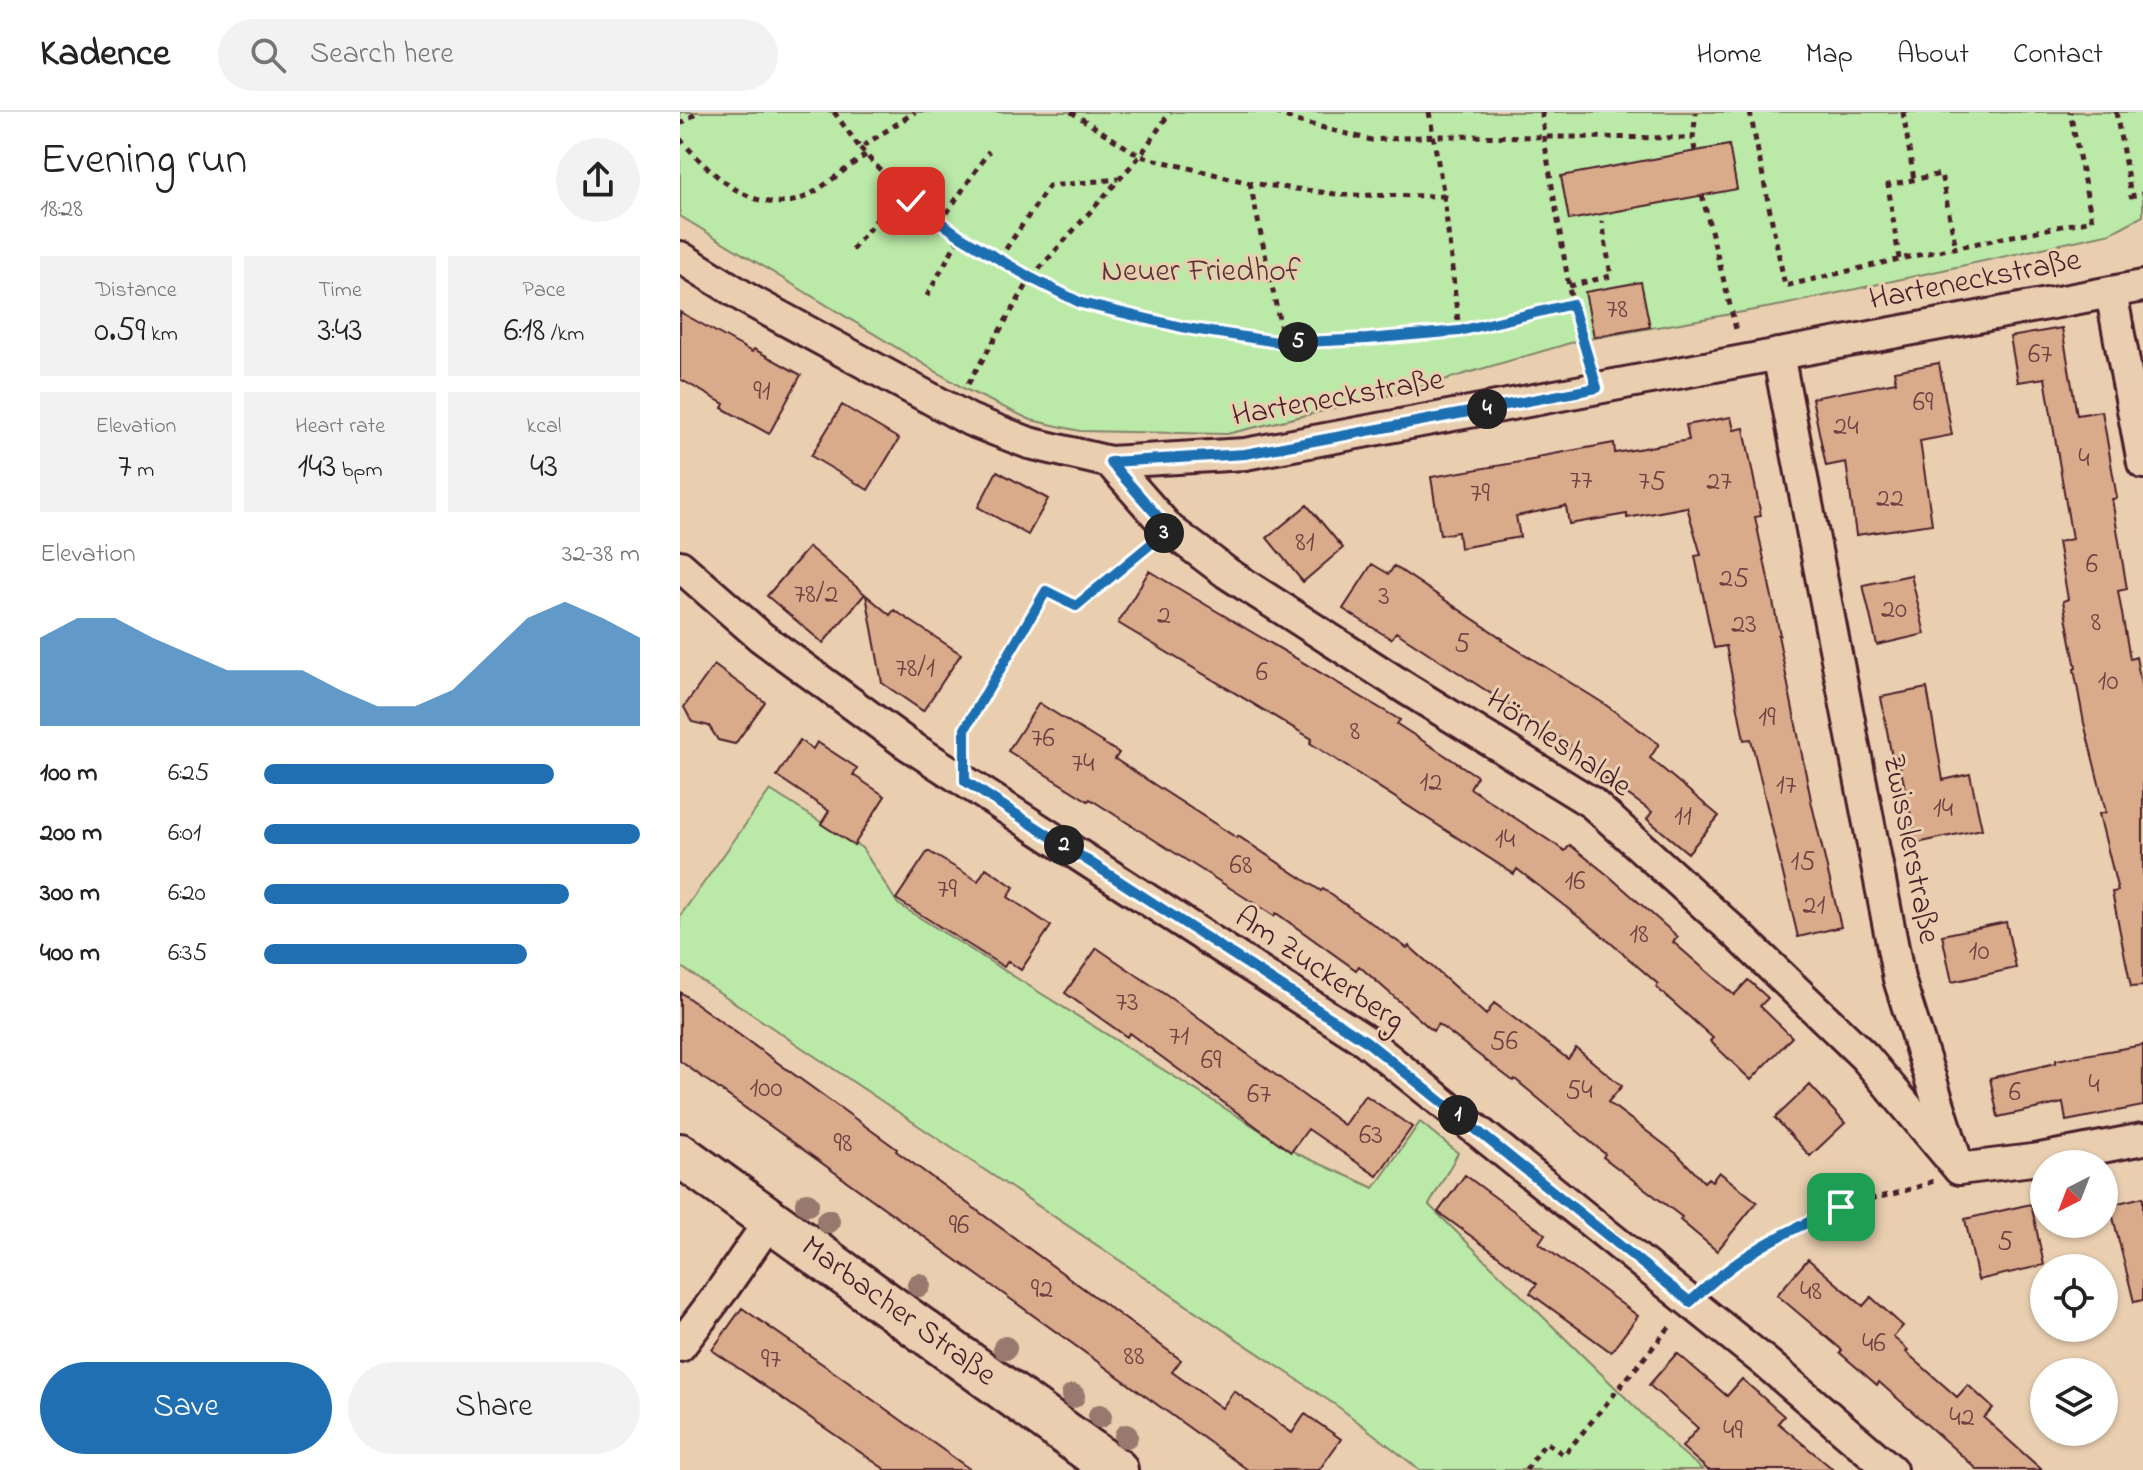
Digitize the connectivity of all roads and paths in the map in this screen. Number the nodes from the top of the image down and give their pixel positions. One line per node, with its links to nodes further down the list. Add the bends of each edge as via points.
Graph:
1 (698, 112): 14 (path)
2 (834, 112): 19 (path)
3 (915, 112): 19 (path)
4 (1071, 112): 23 (path)
5 (1170, 112): 23 (path)
6 (1275, 112): 15 (path, via 1371,140)
7 (1429, 112): 15 (path)
8 (1542, 112): 18 (path)
9 (1696, 112): 16 (path)
10 (1750, 112): 38 (path, via 1785,286)
11 (1903, 112): 25 (path)
12 (2070, 112): 34 (path, via 2092,220)
13 (2116, 112): 28 (path, via 2131,196)
14 (680, 124)
15 (1435, 136): 18 (path); 30 (path)
16 (1693, 138): 18 (path); 21 (path)
17 (680, 139): 22 (path, via 722,181 770,203 807,196)
18 (1544, 139): 40 (path)
19 (860, 148): 22 (path)
20 (989, 151): 32 (path)
21 (1695, 151)
22 (866, 155): 27 (path)
23 (1140, 156): 24 (path); 26 (path)
24 (1119, 179): 37 (path, via 1049,186); 39 (path)
25 (1914, 180): 34 (path, via 1941,174); 38 (path, via 1888,185)
26 (1250, 183): 30 (path, via 1343,195); 46 (path)
27 (900, 191): 32 (path); 35 (path)
28 (2143, 193)
29 (1702, 195): 48 (path)
30 (1444, 196): 45 (path)
31 (1602, 221): 40 (path, via 1611,276)
32 (940, 223): 33 (path)
33 (960, 236): 37 (path); 43 (path)
34 (1956, 248): 38 (path)
35 (852, 250)
36 (680, 257): 51 (street, Harteneckstraße, via 970,420 1029,443)
37 (999, 259): 39 (path)
38 (1899, 259)
39 (1031, 278): 46 (path, via 1081,303 1186,328); 50 (path)
40 (1569, 286): 44 (path)
41 (2143, 286): 42 (street, Harteneckstraße)
42 (2111, 292): 47 (street, Harteneckstraße); 52 (street)
43 (927, 296)
44 (1572, 304): 45 (path); 49 (path)
45 (1459, 331): 46 (path)
46 (1284, 343)
47 (1778, 354): 48 (street, Harteneckstraße); 58 (street, Zwisslerstraße, via 1899,979)
48 (1744, 361): 49 (street, Harteneckstraße)
49 (1597, 388): 51 (street, Harteneckstraße, via 1245,454)
50 (965, 389)
51 (1110, 462): 53 (street, Hörnleshalde)
52 (2143, 463)
53 (1169, 529): 55 (path, via 1076,606 1046,591 965,729); 58 (street, Hörnleshalde, via 1227,573 1592,803 1865,1057)
54 (680, 566): 55 (street, Am Zuckerberg, via 761,637)
55 (965, 781): 60 (street, Am Zuckerberg, via 1366,1041)
56 (2143, 1139): 58 (street)
57 (680, 1155): 59 (main road, Marbacher Straße)
58 (1959, 1169): 60 (path, via 1926,1184 1841,1207 1781,1234 1744,1256)
59 (771, 1219): 61 (street); 62 (main road, Marbacher Straße)
60 (1690, 1302): 63 (path, via 1564,1455 1546,1442); 64 (street, Am Zuckerberg)
61 (680, 1346)
62 (1116, 1470)
63 (1526, 1470)
64 (1891, 1470)

